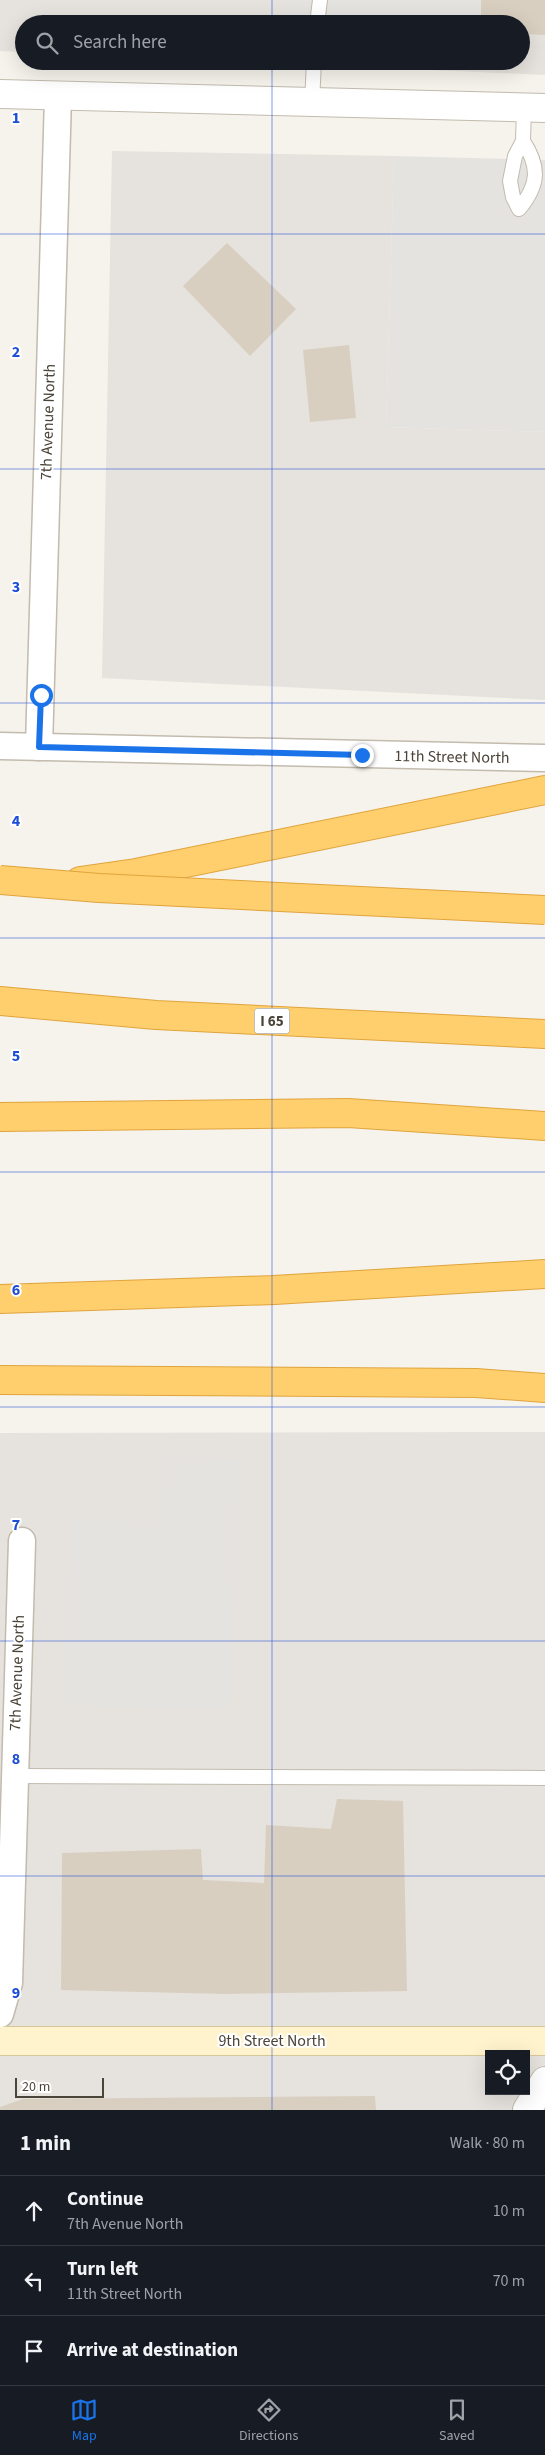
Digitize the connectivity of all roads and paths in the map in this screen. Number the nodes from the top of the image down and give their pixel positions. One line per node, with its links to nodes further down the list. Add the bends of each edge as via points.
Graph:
1 (320, 0): 2 (lane)
2 (318, 15)
3 (314, 70): 6 (lane)
4 (0, 94): 5 (street)
5 (58, 97): 6 (street); 10 (street, 7th Avenue North)
6 (312, 103): 7 (street)
7 (535, 108): 8 (lane)
8 (522, 141)
9 (0, 746): 10 (street, 11th Street North)
10 (39, 747): 11 (street, 11th Street North)
11 (545, 758)
12 (545, 790): 14 (highway, via 136,873)
13 (0, 880): 15 (highway, bridge, via 99,888)
14 (0, 892)
15 (545, 910)
16 (0, 1001): 17 (highway, I 65, via 156,1015)
17 (545, 1034)
18 (0, 1117): 19 (highway, via 348,1113)
19 (545, 1126)
20 (545, 1274): 21 (highway, via 274,1290)
21 (0, 1300)
22 (0, 1380): 23 (highway, via 476,1383)
23 (545, 1388)
24 (22, 1541): 25 (street, 7th Avenue North)
25 (14, 1776): 26 (lane); 27 (street, 7th Avenue North, via 9,1983)
26 (545, 1778)
27 (0, 2014)
28 (0, 2041): 29 (main road, 9th Street North)
29 (545, 2041)
30 (545, 2081): 31 (street)
31 (527, 2110)

